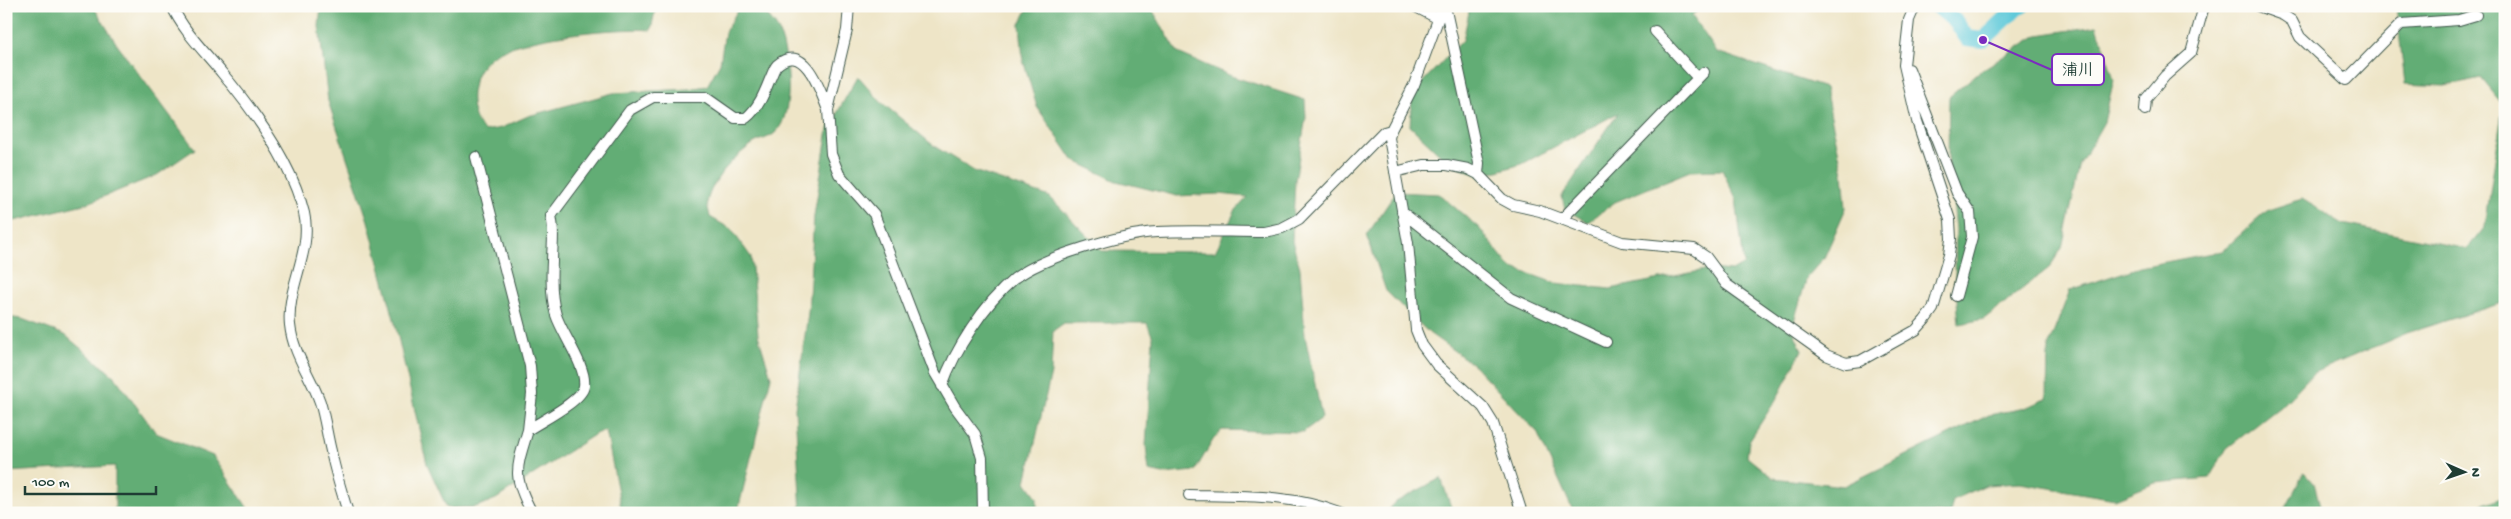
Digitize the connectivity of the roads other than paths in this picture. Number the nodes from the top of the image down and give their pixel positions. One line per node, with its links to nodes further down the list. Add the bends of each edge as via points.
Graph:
1 (172, 6): 25 (street, via 189,33 267,132 292,179 304,213 305,248 290,324 295,349 320,402 334,468)
2 (849, 6): 12 (street, via 848,30)
3 (1414, 6): 9 (street)
4 (1444, 6): 9 (street); 17 (street, via 1479,163)
5 (1915, 6): 11 (street, via 1909,20)
6 (2204, 6): 13 (street, via 2191,53 2146,99)
7 (2259, 6): 8 (street, via 2292,21 2300,37 2346,80 2401,24 2459,20)
8 (2476, 15)
9 (1437, 18): 14 (street, via 1414,85)
10 (1655, 31): 19 (street, via 1701,75)
11 (1904, 65): 19 (street, via 1917,121 1950,220 1949,255 1933,308 1925,320 1916,330 1860,361 1846,363 1826,355 1726,284 1706,257 1694,249 1622,242); 20 (street, via 1910,69 1956,193 1970,212 1972,236)
12 (828, 110): 22 (street, via 831,154 839,174 874,214); 23 (street, via 811,70 798,60 787,60 777,66 756,109 746,118 735,118 706,97 653,97 630,110 551,216 554,226 553,301 584,386 580,397)
13 (2145, 110)
14 (1391, 130): 16 (street); 22 (street, via 1384,132 1298,219 1282,228 1264,232 1156,232 1077,250 1030,269 1013,280 990,304 950,362)
15 (476, 157): 23 (street, via 530,366 532,394)
16 (1395, 172): 17 (street, via 1424,165 1447,165); 18 (street)
17 (1478, 174): 19 (street, via 1502,199)
18 (1402, 212): 21 (street, via 1511,298); 29 (street, via 1412,273 1416,330 1436,364 1483,407 1494,423)
19 (1562, 219)
20 (1956, 296)
21 (1606, 342)
22 (942, 386): 27 (street, via 975,434 982,458)
23 (528, 430): 26 (street, via 517,478)
24 (1189, 495): 28 (street, via 1270,497)
25 (348, 513)
26 (532, 513)
27 (983, 513)
28 (1340, 513)
29 (1522, 513)

